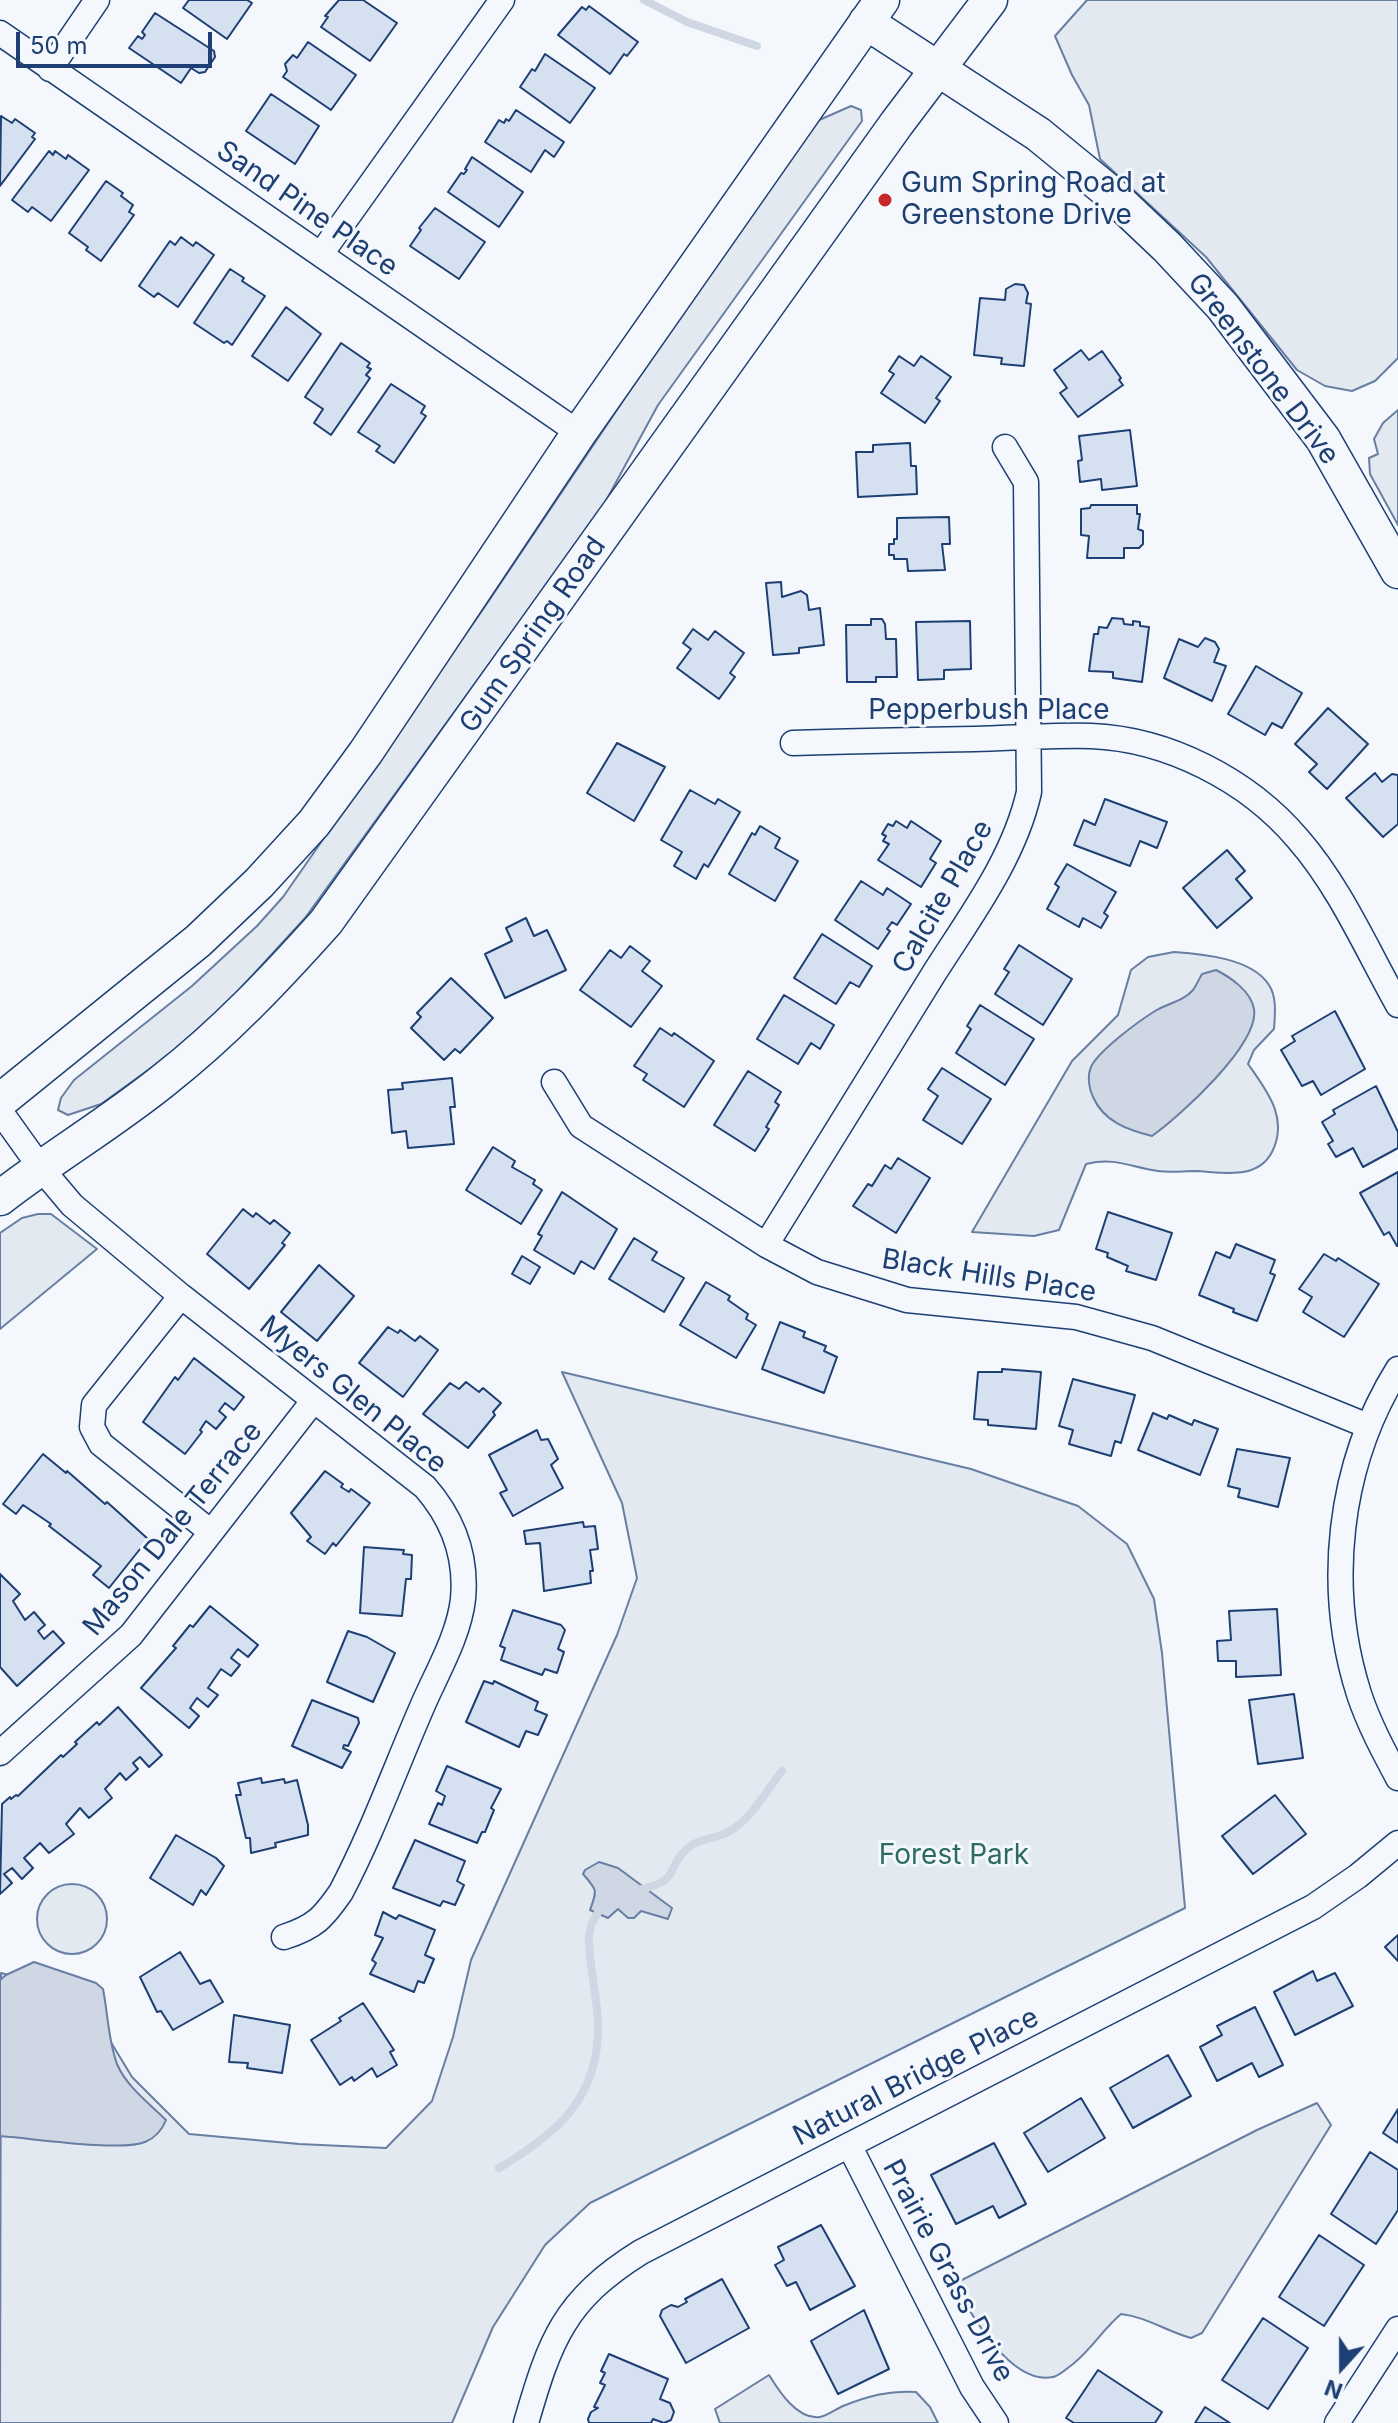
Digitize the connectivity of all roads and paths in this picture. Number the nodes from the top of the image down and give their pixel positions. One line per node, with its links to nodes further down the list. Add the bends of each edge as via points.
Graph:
1 (97, 0): 6 (street)
2 (502, 0): 8 (street)
3 (990, 0): 7 (main road, Gum Spring Road)
4 (874, 11): 7 (main road, Greenstone Drive); 9 (main road)
5 (0, 33): 6 (street, Sand Pine Place)
6 (50, 69): 8 (street, Sand Pine Place)
7 (938, 72): 11 (main road, Greenstone Drive, via 1038,134 1167,247 1213,297 1323,439); 18 (main road, Gum Spring Road, via 326,922 221,1033 162,1082)
8 (321, 254): 9 (street, Sand Pine Place)
9 (579, 433): 16 (main road, via 314,823 198,941)
10 (1005, 447): 12 (street, Calcite Place, via 1026,482)
11 (1398, 571)
12 (1028, 738): 13 (street, Pepperbush Place); 14 (street, Pepperbush Place, via 1092,736 1154,747 1233,782 1298,838 1328,879); 20 (street, Calcite Place, via 1029,792 1015,838)
13 (793, 743)
14 (1398, 1005)
15 (554, 1082): 20 (street, Black Hills Place, via 581,1126)
16 (0, 1101)
17 (0, 1111): 18 (street, Myers Glen Place)
18 (40, 1167): 19 (main road, Gum Spring Road); 21 (street, Myers Glen Place, via 72,1205)
19 (0, 1198)
20 (766, 1245): 24 (street, Black Hills Place, via 817,1272 907,1300 1076,1317 1152,1338)
21 (181, 1296): 23 (street, Myers Glen Place); 25 (street, via 94,1405 92,1427 101,1444)
22 (1398, 1369): 24 (street)
23 (314, 1400): 25 (street, Mason Dale Terrace); 29 (street, Myers Glen Place, via 441,1505 461,1553 462,1602 350,1874 323,1918)
24 (1368, 1426): 27 (street, via 1348,1495 1340,1594 1359,1694)
25 (211, 1532): 26 (street, Mason Dale Terrace, via 131,1635)
26 (1, 1749)
27 (1398, 1778)
28 (1398, 1843): 30 (street, Natural Bridge Place, via 1313,1907)
29 (284, 1937)
30 (849, 2145): 32 (street, Natural Bridge Place, via 613,2270 559,2329 543,2362); 33 (street, Prairie Grass Drive, via 972,2387)
31 (1398, 2329): 34 (street)
32 (526, 2423)
33 (996, 2423)
34 (1337, 2423)

